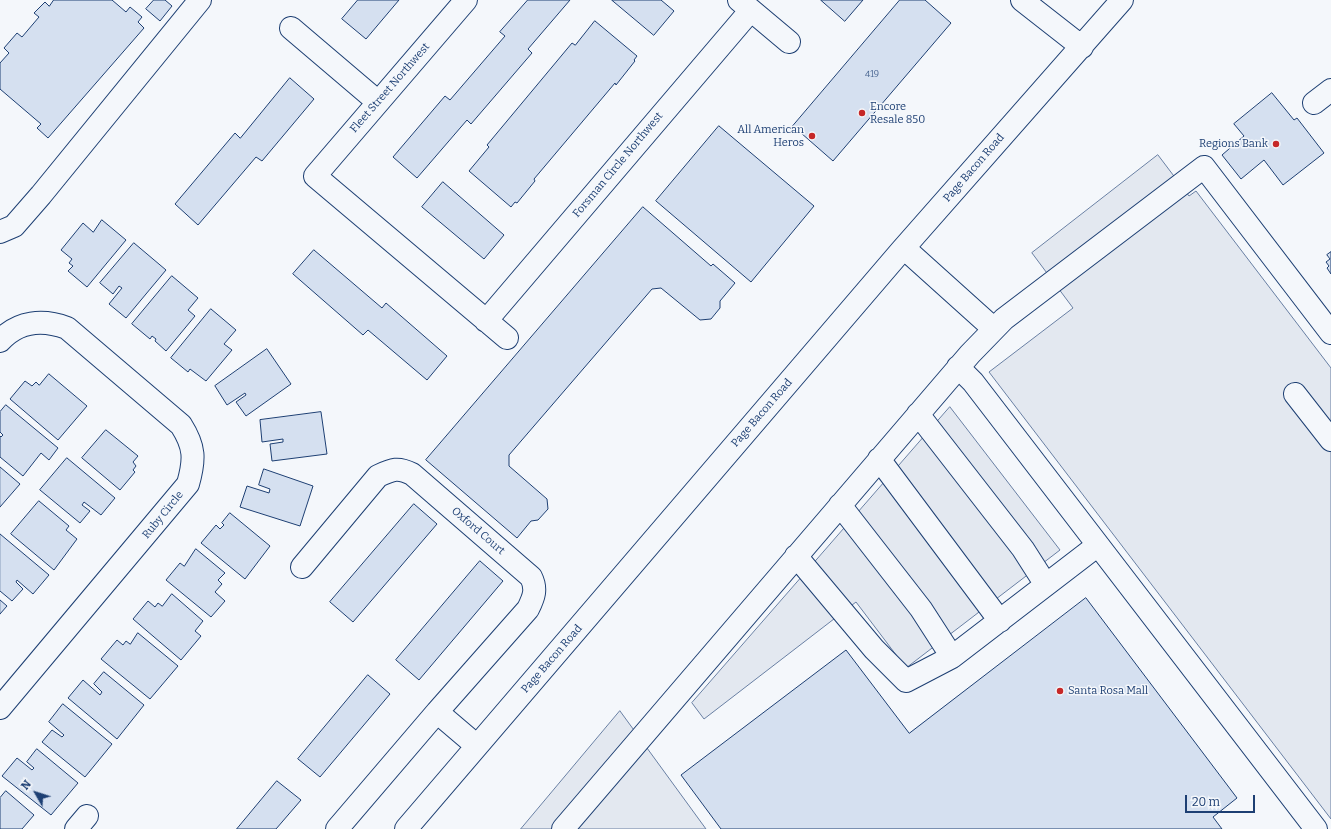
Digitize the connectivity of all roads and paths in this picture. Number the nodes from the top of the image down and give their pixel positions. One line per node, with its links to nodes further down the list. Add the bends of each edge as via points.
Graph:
1 (200, 0): 12 (street, via 41,195 14,226)
2 (466, 0): 10 (street, Fleet Street Northwest)
3 (1022, 0): 8 (street)
4 (1122, 0): 8 (street, Page Bacon Road)
5 (745, 5): 7 (street, Forsman Circle Northwest); 14 (street, Forsman Circle Northwest)
6 (291, 28): 10 (street)
7 (789, 42)
8 (1082, 47): 13 (street, Page Bacon Road)
9 (1331, 90): 11 (street)
10 (378, 102): 14 (street, Fleet Street Northwest, via 315,176)
11 (1314, 103)
12 (0, 232)
13 (904, 248): 15 (street); 33 (street, Page Bacon Road)
14 (486, 321): 17 (street)
15 (994, 329): 16 (street, via 1040,290 1204,166); 19 (street)
16 (1331, 333)
17 (507, 338)
18 (0, 341): 31 (street, Ruby Circle, via 25,324 46,322 67,328 181,425 189,438 193,453 193,466 184,490)
19 (958, 367): 21 (street); 25 (street, via 973,382)
20 (1295, 394): 22 (street)
21 (918, 414): 23 (street); 28 (street, via 1023,549)
22 (1331, 440)
23 (879, 459): 24 (street); 29 (street)
24 (840, 505): 26 (street); 30 (street, via 921,609)
25 (1098, 545): 28 (street); 37 (street)
26 (796, 556): 30 (street, via 874,649 906,680); 34 (street)
27 (302, 567): 32 (street, Oxford Court, via 378,476 389,470 401,468 412,474 531,577 535,597 528,609)
28 (1046, 585): 29 (street)
29 (1000, 621): 30 (street)
30 (952, 657)
31 (0, 708)
32 (437, 712): 33 (street); 35 (street, Oxford Court)
33 (477, 746): 36 (street, Page Bacon Road)
34 (570, 826)
35 (337, 829)
36 (406, 829)
37 (1316, 829)

